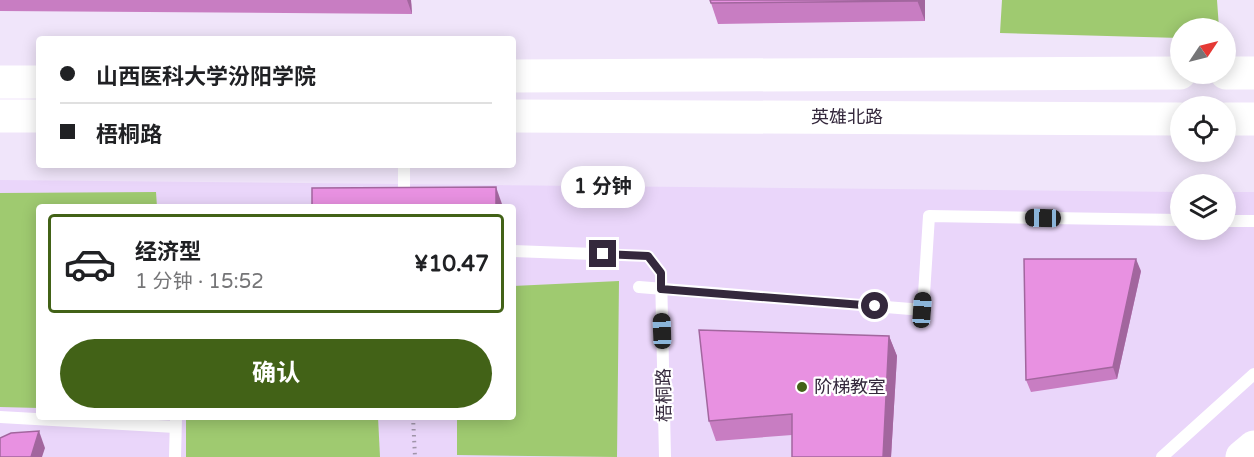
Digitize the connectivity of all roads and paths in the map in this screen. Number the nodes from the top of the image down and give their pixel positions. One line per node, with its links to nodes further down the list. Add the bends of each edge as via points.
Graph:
1 (1170, 73): 4 (main road)
2 (1236, 73): 3 (main road)
3 (1254, 73)
4 (516, 76)
5 (0, 82): 6 (main road)
6 (36, 82)
7 (0, 116): 8 (main road)
8 (36, 116)
9 (516, 116): 10 (main road, 英雄北路)
10 (1170, 118)
11 (1236, 119): 12 (main road)
12 (1254, 119)
13 (404, 168): 14 (lane)
14 (404, 204)
15 (1170, 220): 20 (lane, via 929,216 922,310)
16 (1236, 220): 17 (lane)
17 (1254, 221)
18 (516, 251): 20 (lane, 梧桐路, via 648,256 661,273)
19 (639, 287): 20 (lane)
20 (661, 289): 30 (lane, 梧桐路)
21 (1254, 374): 31 (lane)
22 (0, 417): 23 (lane)
23 (36, 418)
24 (106, 420): 26 (lane)
25 (413, 420): 29 (path)
26 (176, 422): 28 (lane)
27 (1254, 447): 32 (main road)
28 (175, 457)
29 (415, 457)
30 (665, 457)
31 (1162, 457)
32 (1242, 457)

